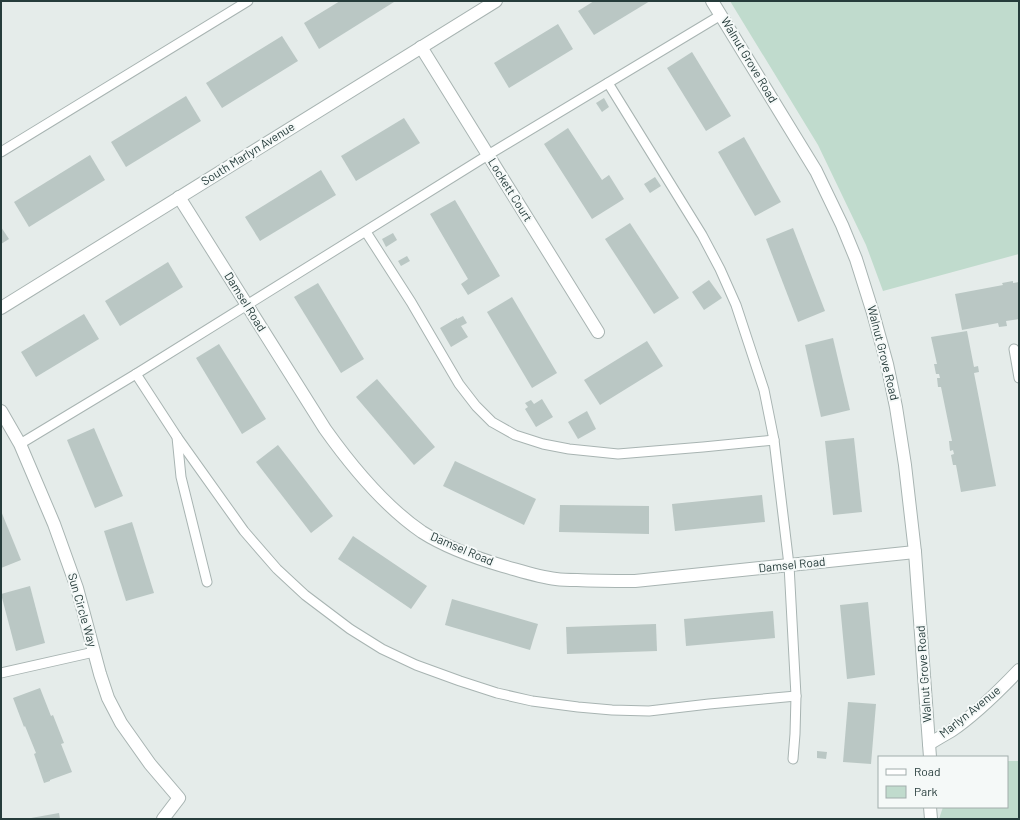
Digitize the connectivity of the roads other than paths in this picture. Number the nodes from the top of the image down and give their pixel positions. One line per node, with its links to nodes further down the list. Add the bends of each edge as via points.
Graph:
1 (248, 1): 7 (lane)
2 (496, 1): 5 (street, South Marlyn Avenue)
3 (712, 1): 4 (street, Walnut Grove Road)
4 (721, 15): 6 (lane); 21 (street, Walnut Grove Road, via 816,171 856,260 887,364 896,407)
5 (421, 47): 8 (street, Lockett Court); 9 (street, South Marlyn Avenue)
6 (608, 83): 8 (lane); 19 (lane, via 720,268 736,305 762,384)
7 (1, 152)
8 (488, 155): 10 (lane); 13 (street, Lockett Court)
9 (179, 197): 11 (street, Damsel Road); 12 (street, South Marlyn Avenue)
10 (366, 232): 11 (lane); 19 (lane, via 459,384 492,422 515,435 543,444 618,454)
11 (246, 305): 15 (lane); 22 (street, Damsel Road, via 325,429 366,482 397,512 423,532 449,546 487,561 557,580 635,581)
12 (1, 308)
13 (598, 332)
14 (1014, 349): 16 (lane)
15 (136, 374): 18 (lane); 20 (lane)
16 (1019, 378)
17 (1, 411): 20 (street, Sun Circle Way)
18 (176, 437): 23 (lane, via 181,477); 27 (lane, via 244,531 277,569 305,595 350,629 382,649 416,665 497,693 532,701 612,710 649,711)
19 (774, 440): 22 (lane)
20 (20, 444): 24 (street, Sun Circle Way, via 77,588)
21 (915, 552): 22 (street, Damsel Road); 28 (street, Walnut Grove Road)
22 (789, 565): 27 (lane)
23 (207, 582)
24 (94, 652): 26 (lane); 32 (street, Sun Circle Way, via 108,698 121,723 150,764 179,798)
25 (1019, 670): 28 (street, Marlyn Avenue, via 980,708)
26 (1, 673)
27 (796, 696): 30 (lane)
28 (929, 744): 29 (street, Marlyn Avenue)
29 (930, 756)
30 (793, 760)
31 (930, 808): 33 (street)
32 (163, 819)
33 (931, 819)

